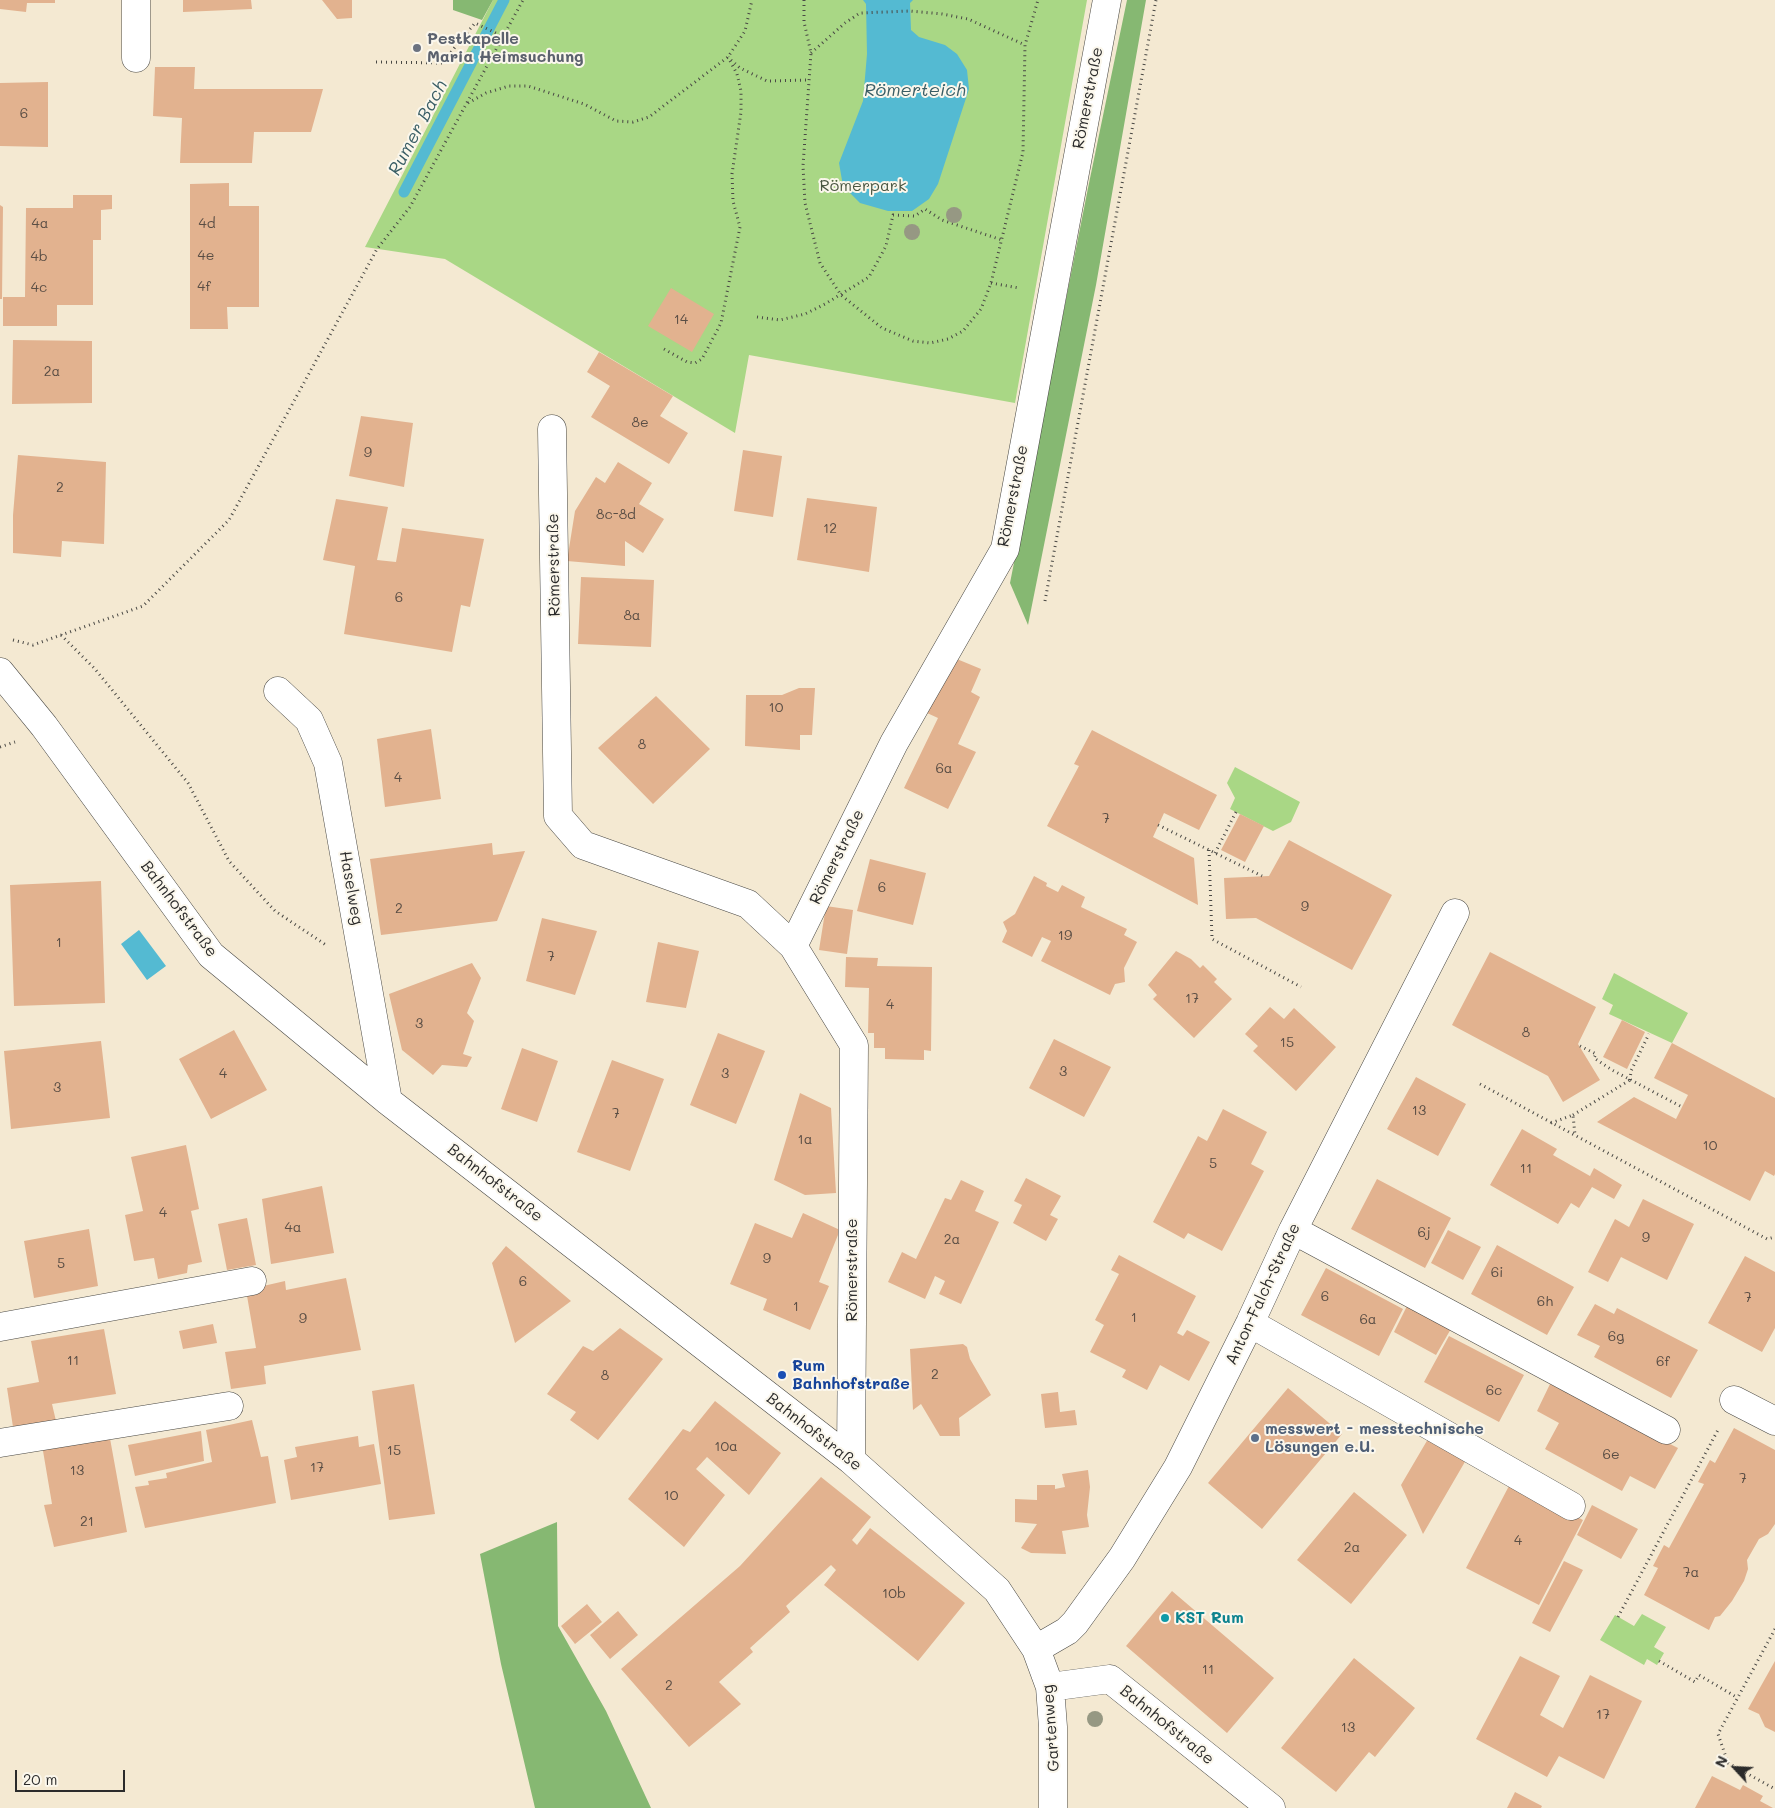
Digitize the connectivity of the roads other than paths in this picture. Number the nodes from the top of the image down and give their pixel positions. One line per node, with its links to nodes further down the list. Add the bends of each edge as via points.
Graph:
1 (136, 0): 3 (street)
2 (1107, 0): 8 (street, Römerstraße, via 1004,549 894,742)
3 (136, 58)
4 (552, 429): 8 (street, Römerstraße, via 558,816 583,845 748,904)
5 (0, 672): 9 (street, Bahnhofstraße, via 44,726 210,955)
6 (278, 691): 9 (street, Haselweg, via 309,720 328,763)
7 (1454, 914): 10 (street, Anton-Falch-Straße)
8 (793, 946): 19 (street, Römerstraße, via 854,1045)
9 (388, 1101): 19 (street, Bahnhofstraße)
10 (1293, 1230): 12 (street, Anton-Falch-Straße); 17 (street)
11 (252, 1281): 13 (street)
12 (1250, 1324): 20 (street); 21 (street, Anton-Falch-Straße, via 1178,1467 1122,1558 1075,1623)
13 (0, 1327)
14 (1734, 1400): 16 (street)
15 (229, 1406): 18 (street)
16 (1775, 1421)
17 (1666, 1430)
18 (0, 1443)
19 (851, 1460): 21 (street, Bahnhofstraße, via 997,1590)
20 (1571, 1506)
21 (1036, 1649): 22 (street, Gartenweg)
22 (1050, 1686): 23 (street, Gartenweg, via 1054,1727); 24 (street, Bahnhofstraße, via 1110,1679)
23 (1053, 1808)
24 (1271, 1808)

